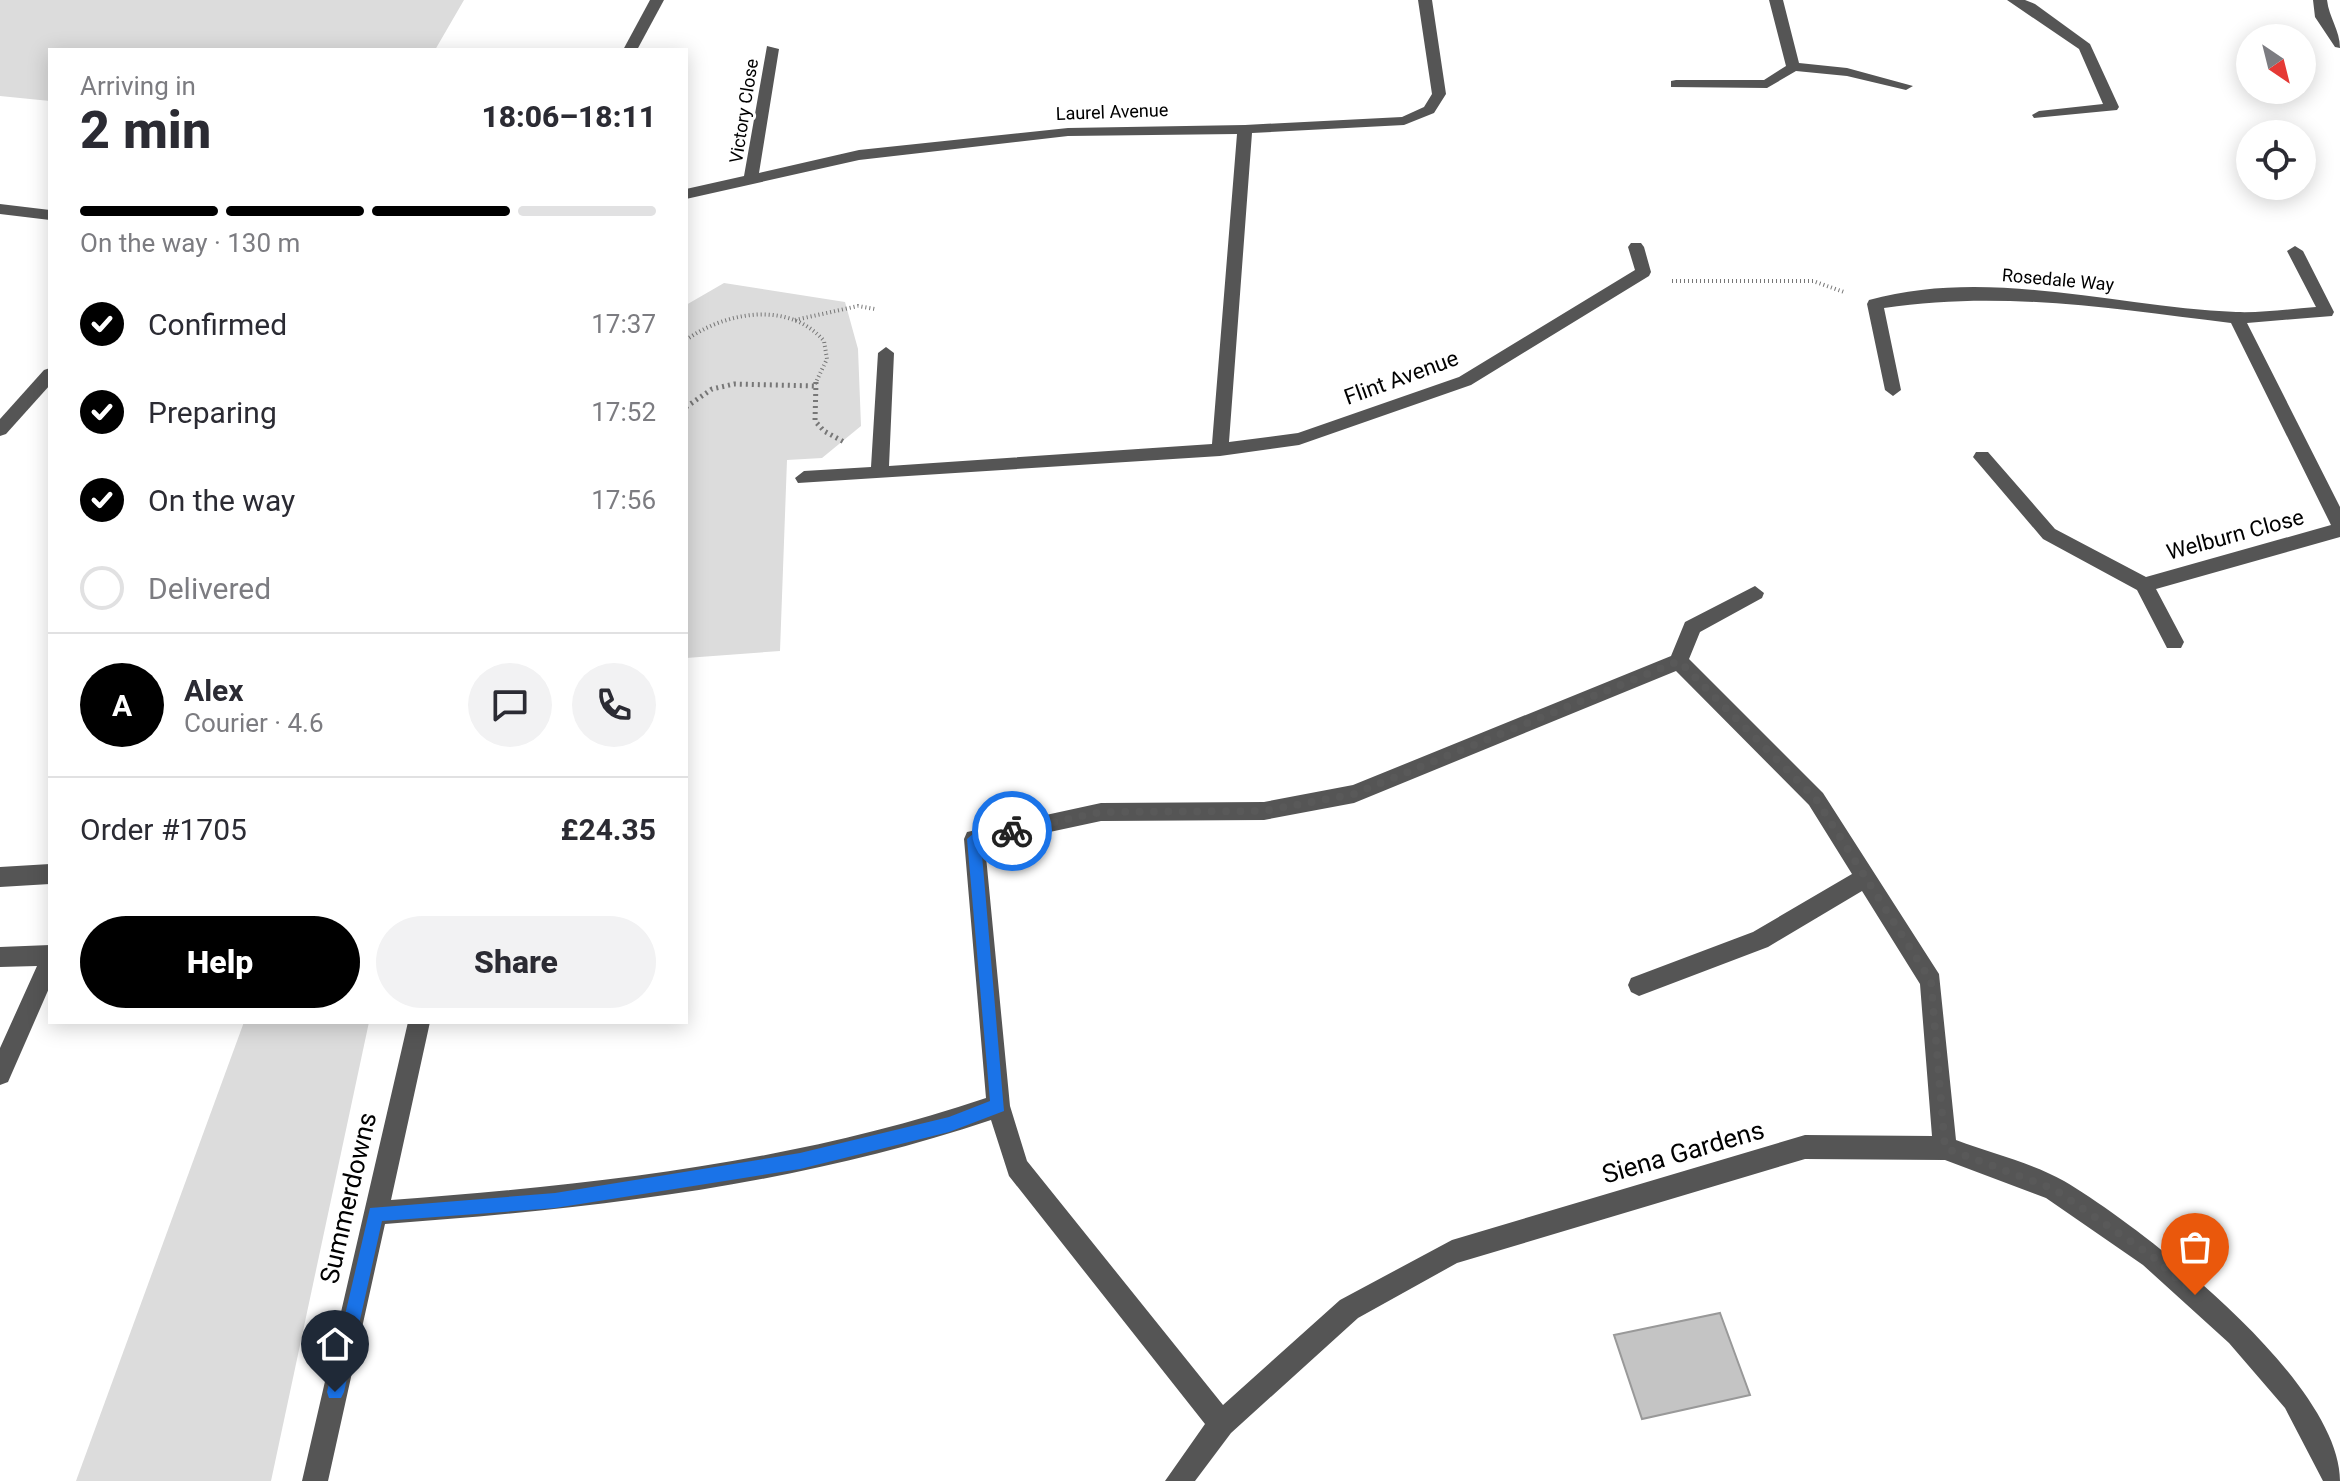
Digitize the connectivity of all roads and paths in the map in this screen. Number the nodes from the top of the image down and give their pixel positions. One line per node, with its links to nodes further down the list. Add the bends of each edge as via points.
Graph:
1 (657, 0): 7 (street)
2 (1425, 0): 13 (street, Laurel Avenue, via 1439,94 1429,110 1404,121)
3 (1776, 0): 9 (street)
4 (2014, 0): 12 (street, via 2085,47 2112,107)
5 (2320, 0): 6 (street, via 2322,17)
6 (2340, 44)
7 (631, 48)
8 (772, 49): 14 (street, Victory Close)
9 (1793, 67): 10 (street, via 1767,84); 11 (street, via 1847,72)
10 (1676, 84)
11 (1906, 86)
12 (2039, 115)
13 (1245, 129): 14 (street, Laurel Avenue, via 1068,132 859,155); 32 (street)
14 (751, 179): 15 (street, Laurel Avenue)
15 (688, 194)
16 (0, 209): 17 (street)
17 (48, 215)
18 (1636, 247): 20 (street)
19 (2295, 251): 23 (street, Rosedale Way, via 2326,312)
20 (1643, 272): 21 (path, via 1681,284 1813,281); 32 (street, Flint Avenue, via 1465,381 1299,439)
21 (1875, 304): 23 (street, Rosedale Way, via 1940,294 2028,294); 29 (street)
22 (875, 309): 24 (path, via 858,306)
23 (2237, 318): 36 (street)
24 (794, 320): 25 (path, via 748,314 718,321); 28 (path, via 822,339 828,353)
25 (688, 339)
26 (886, 353): 34 (street)
27 (48, 376): 31 (street)
28 (816, 386): 30 (path, via 734,384 712,389); 34 (path, via 814,419 819,429)
29 (1893, 390)
30 (688, 406)
31 (0, 430)
32 (1220, 450): 34 (street, Flint Avenue)
33 (1982, 457): 37 (street, via 2049,534)
34 (880, 466): 35 (street, Flint Avenue)
35 (804, 478)
36 (2340, 528): 37 (street, Welburn Close)
37 (2144, 585): 39 (street)
38 (1755, 593): 40 (street, via 1692,627)
39 (2174, 642)
40 (1679, 661): 43 (street, via 1816,799); 50 (street, via 1354,794 1264,811 1101,812 974,839)
41 (48, 874): 42 (street)
42 (0, 877)
43 (1866, 877): 47 (street, via 1760,940); 51 (street, via 1931,981)
44 (48, 955): 45 (street)
45 (0, 957)
46 (48, 966): 49 (street)
47 (1639, 985)
48 (419, 1024): 52 (street, Summerdowns)
49 (0, 1074)
50 (998, 1106): 52 (street, via 949,1124 800,1161 555,1200); 53 (street, via 1017,1168)
51 (1945, 1148): 53 (street, Siena Gardens, via 1805,1147 1452,1252 1349,1309); 56 (street, Siena Gardens, via 2054,1189 2152,1256 2238,1334 2294,1399)
52 (376, 1213): 54 (street, Summerdowns)
53 (1222, 1424): 55 (street, Siena Gardens)
54 (315, 1481)
55 (1178, 1481)
56 (2337, 1481)

